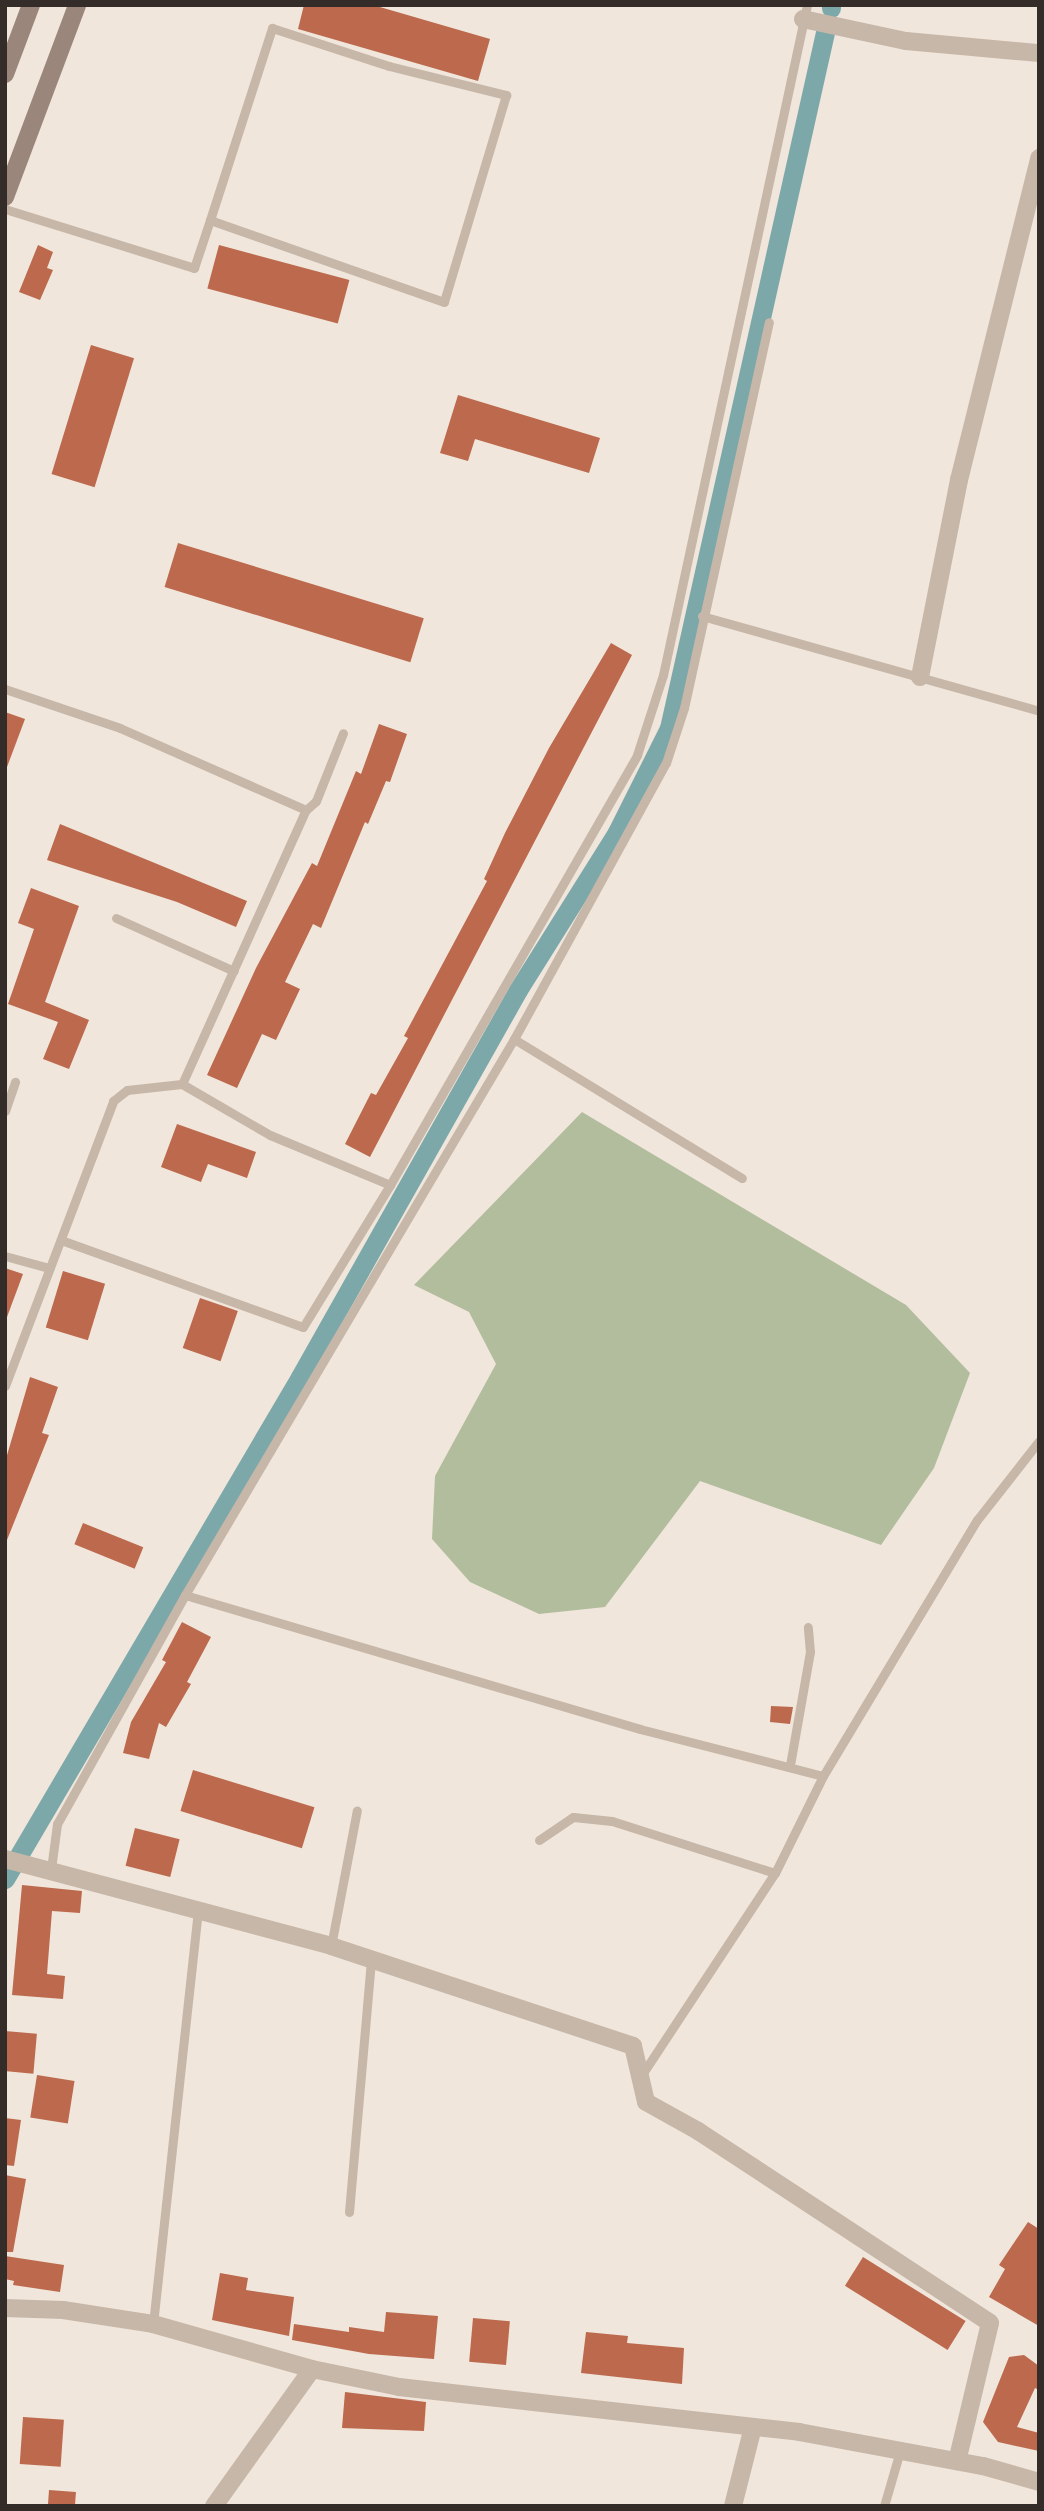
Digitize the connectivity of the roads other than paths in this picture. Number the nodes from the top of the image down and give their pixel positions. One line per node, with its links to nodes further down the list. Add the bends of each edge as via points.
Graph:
1 (32, 5): 5 (main road)
2 (77, 5): 7 (main road)
3 (805, 12): 4 (street, via 906,41); 24 (lane, via 663,675 637,755)
4 (1039, 53)
5 (5, 74)
6 (1039, 158): 12 (street, via 960,480)
7 (5, 197)
8 (5, 209): 9 (lane, via 194,268)
9 (210, 220): 9 (lane, via 272,28 389,66 506,95 444,303)
10 (769, 322): 11 (lane)
11 (702, 615): 12 (lane); 19 (lane, via 684,708 666,763)
12 (920, 677): 14 (lane)
13 (5, 689): 16 (lane, via 120,728)
14 (1039, 711)
15 (343, 733): 16 (lane, via 316,801)
16 (306, 810): 18 (lane)
17 (116, 918): 18 (lane)
18 (234, 971): 21 (lane)
19 (514, 1039): 23 (lane); 30 (lane)
20 (15, 1082): 22 (lane)
21 (183, 1084): 24 (lane, via 270,1135); 25 (lane, via 138,1086 113,1101)
22 (5, 1111)
23 (742, 1178)
24 (390, 1185): 25 (lane, via 303,1327)
25 (61, 1240): 27 (lane)
26 (5, 1256): 27 (lane)
27 (49, 1269): 28 (lane)
28 (5, 1386)
29 (1039, 1441): 33 (lane, via 977,1520)
30 (185, 1595): 32 (lane, via 640,1729); 37 (lane, via 57,1824)
31 (808, 1627): 32 (lane, via 810,1652)
32 (790, 1765): 33 (lane)
33 (823, 1776): 38 (lane)
34 (358, 1810): 40 (lane)
35 (539, 1840): 38 (lane, via 573,1818 612,1821)
36 (5, 1859): 37 (street)
37 (51, 1869): 39 (street)
38 (775, 1873): 42 (lane)
39 (198, 1910): 40 (street); 45 (lane)
40 (331, 1946): 41 (street)
41 (371, 1960): 42 (street, via 633,2046); 43 (lane)
42 (640, 2077): 49 (street, via 646,2102 698,2131 990,2323)
43 (349, 2212)
44 (5, 2308): 45 (street, via 63,2310)
45 (153, 2324): 46 (street)
46 (312, 2369): 47 (street, via 399,2387); 51 (street)
47 (753, 2427): 48 (street); 52 (street)
48 (900, 2451): 49 (street); 53 (lane)
49 (957, 2461): 50 (street)
50 (1039, 2482)
51 (214, 2506)
52 (733, 2506)
53 (884, 2506)

